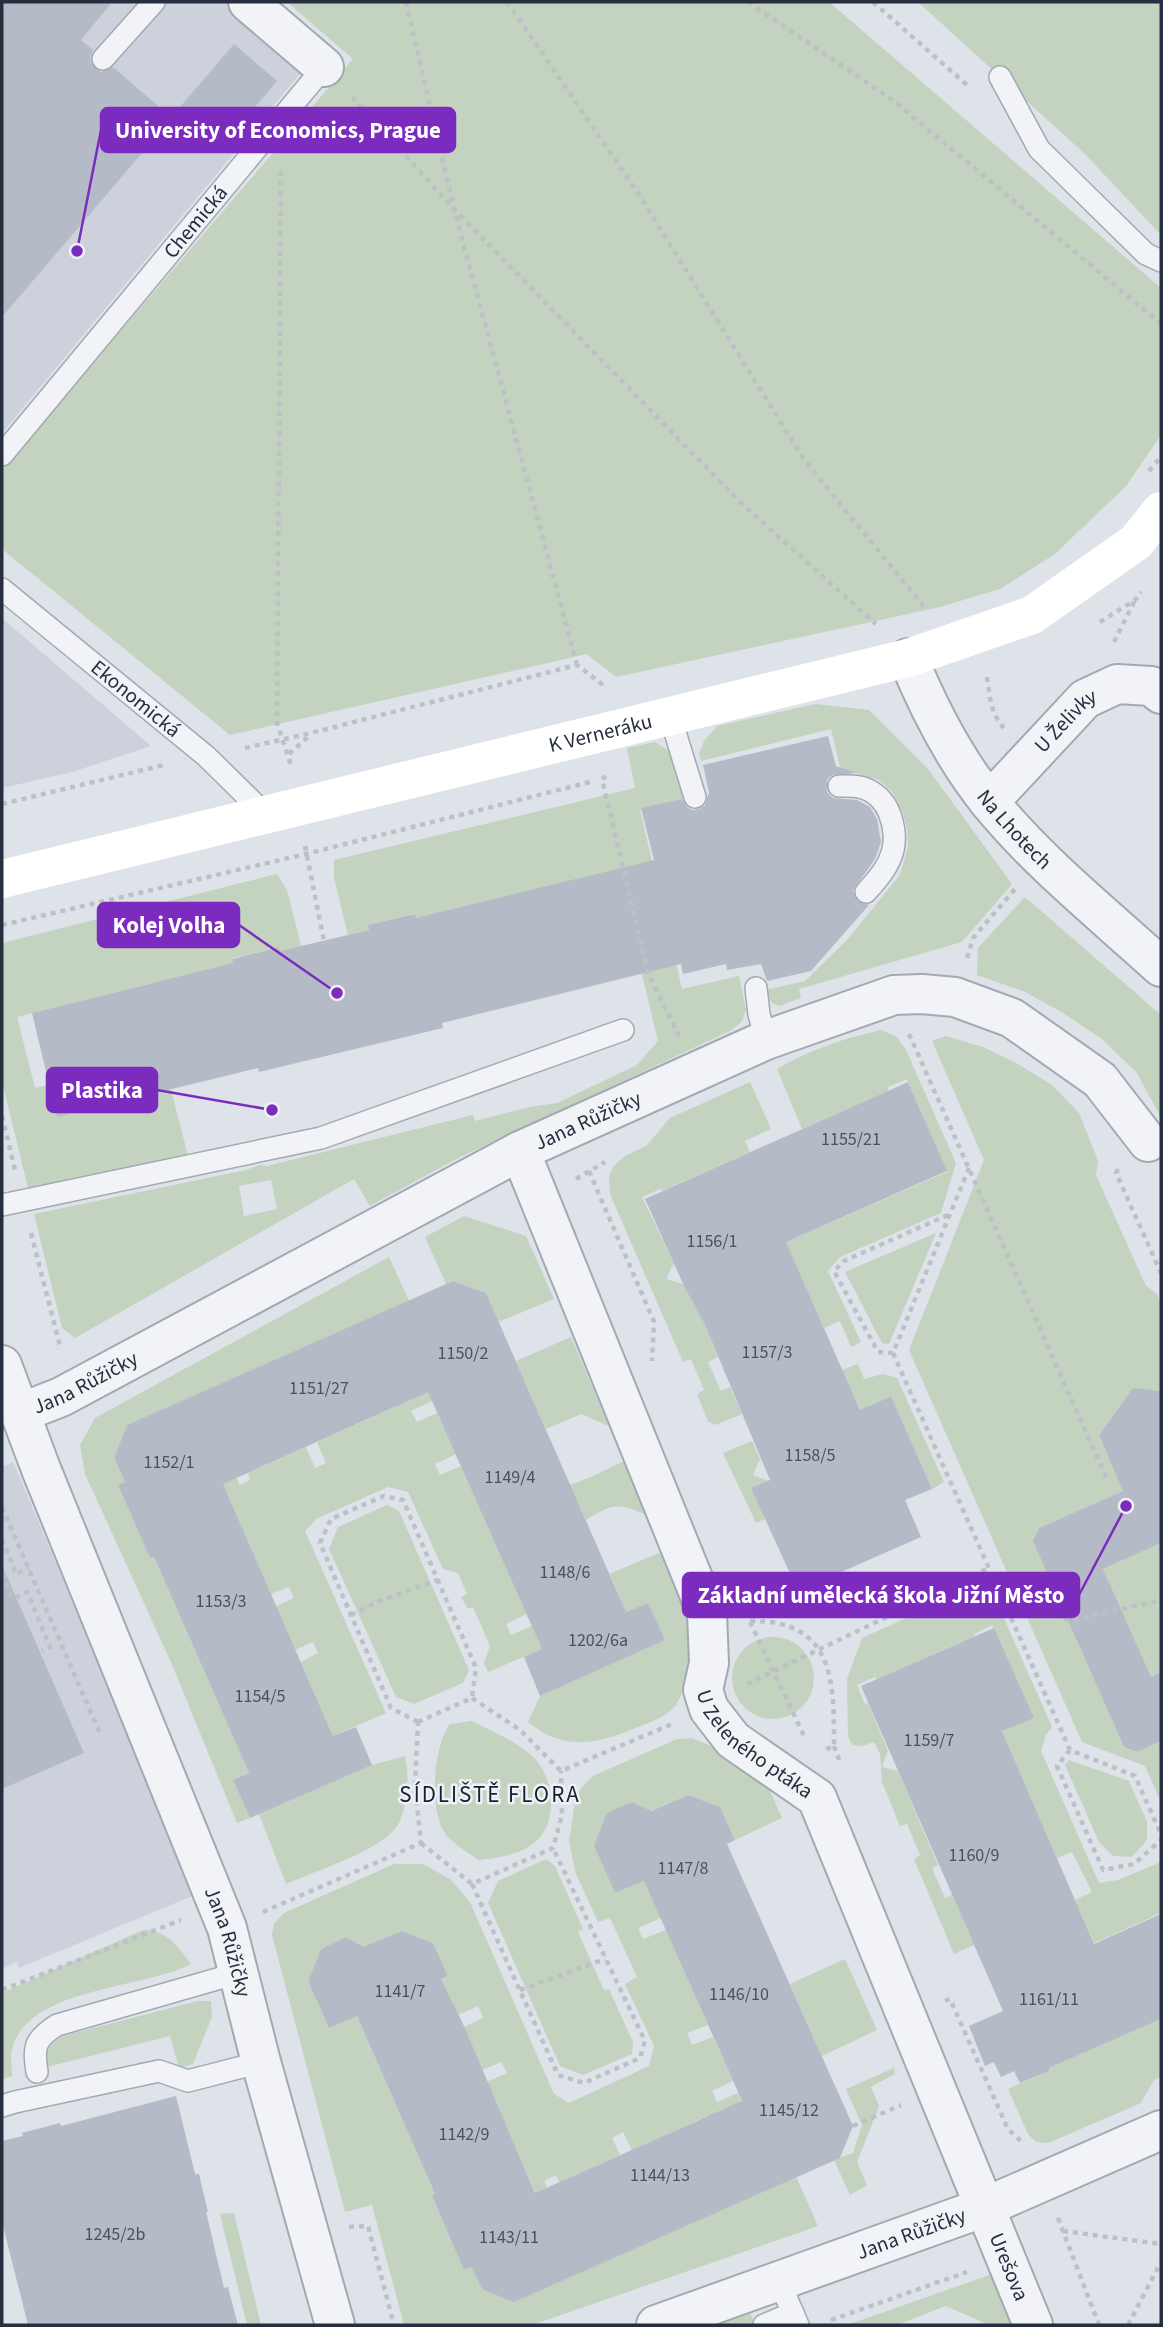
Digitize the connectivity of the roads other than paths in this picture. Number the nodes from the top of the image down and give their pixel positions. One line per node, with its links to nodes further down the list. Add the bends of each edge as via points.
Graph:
1 (154, 2): 3 (lane)
2 (248, 2): 4 (street)
3 (103, 59)
4 (324, 67): 7 (lane, Chemická)
5 (1000, 77): 6 (lane, via 1040,149 1146,254)
6 (1161, 261)
7 (2, 455)
8 (1161, 511): 10 (street, K Verneráku, via 1136,542 1032,615)
9 (2, 589): 16 (lane, Ekonomická, via 206,756)
10 (908, 658): 12 (street, K Verneráku); 15 (street, Na Lhotech, via 948,743)
11 (1161, 694): 15 (street, U Želivky, via 1151,686 1116,684 1085,699)
12 (670, 716): 14 (lane); 16 (street, K Verneráku)
13 (839, 786): 18 (lane, via 858,786 874,793 888,811 896,838 890,861)
14 (695, 797)
15 (989, 802): 19 (street, Na Lhotech, via 1041,859)
16 (265, 814): 17 (street, K Verneráku)
17 (2, 879)
18 (866, 892)
19 (1161, 967)
20 (756, 988): 22 (lane)
21 (623, 1030): 25 (lane, via 321,1138)
22 (766, 1040): 23 (street, Jana Růžičky, via 894,995 956,997 1012,1018 1100,1080); 24 (street, Jana Růžičky)
23 (1148, 1142)
24 (520, 1151): 27 (street, Jana Růžičky, via 61,1397); 33 (street, U Zeleného ptáka, via 706,1612 709,1663 703,1689 709,1709 733,1740 799,1765 817,1798)
25 (2, 1205)
26 (2, 1365): 27 (street, Jana Růžičky)
27 (20, 1413): 28 (street, Jana Růžičky, via 227,1928)
28 (239, 1973): 29 (street, Jana Růžičky); 30 (lane, via 57,2025 41,2036 34,2055)
29 (261, 2062): 31 (lane, via 188,2081 159,2071); 35 (street, Jana Růžičky)
30 (37, 2072)
31 (2, 2106)
32 (1161, 2130): 33 (street, Jana Růžičky)
33 (985, 2207): 34 (street, Jana Růžičky); 38 (street, Urešova)
34 (790, 2306): 36 (street, Jana Růžičky); 37 (lane)
35 (335, 2325)
36 (656, 2325)
37 (764, 2325)
38 (1033, 2325)

